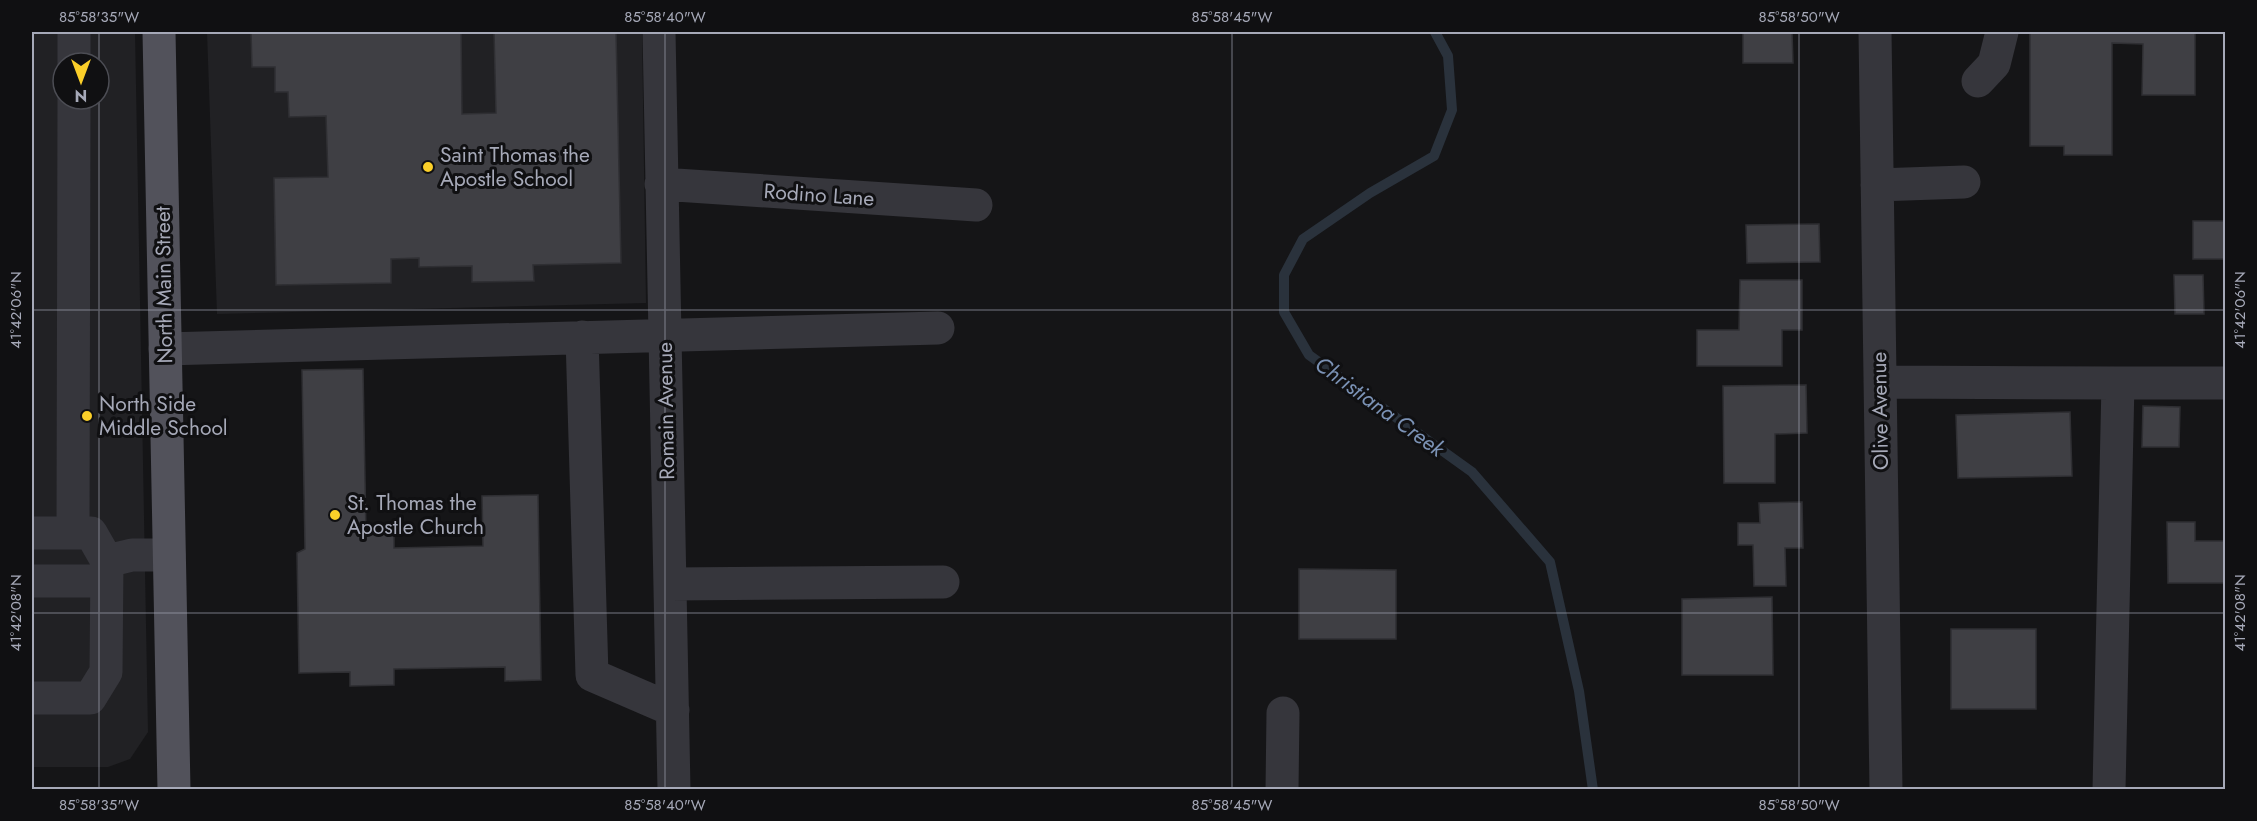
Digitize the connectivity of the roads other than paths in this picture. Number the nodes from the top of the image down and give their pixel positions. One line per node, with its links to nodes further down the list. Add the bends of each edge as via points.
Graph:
1 (74, 32): 6 (street)
2 (159, 32): 16 (main road, North Main Street)
3 (659, 32): 10 (street, Romain Avenue)
4 (1875, 32): 11 (street, Olive Avenue)
5 (2002, 32): 7 (street, via 1994,64)
6 (74, 51)
7 (1978, 81)
8 (74, 111): 21 (street)
9 (1964, 182): 11 (street)
10 (661, 184): 12 (street, Rodino Lane); 14 (street, Romain Avenue)
11 (1877, 185): 17 (street, Olive Avenue)
12 (976, 205)
13 (938, 328): 14 (street)
14 (664, 334): 15 (street); 26 (street, Romain Avenue)
15 (582, 337): 16 (street); 28 (street, via 592,675)
16 (165, 349): 22 (main road, North Main Street)
17 (1880, 382): 18 (street); 33 (street, Olive Avenue)
18 (2118, 383): 19 (street); 34 (street)
19 (2226, 383)
20 (32, 533): 21 (street)
21 (73, 533): 23 (street, via 91,533)
22 (169, 555): 23 (street, via 132,555); 30 (main road, North Main Street)
23 (106, 571): 24 (street); 27 (street, via 106,672 90,698)
24 (32, 581)
25 (943, 582): 26 (street)
26 (670, 584): 28 (street, Romain Avenue)
27 (32, 698)
28 (673, 710): 31 (street, Romain Avenue)
29 (1283, 713): 32 (street)
30 (174, 789)
31 (674, 789)
32 (1282, 789)
33 (1886, 789)
34 (2109, 789)

